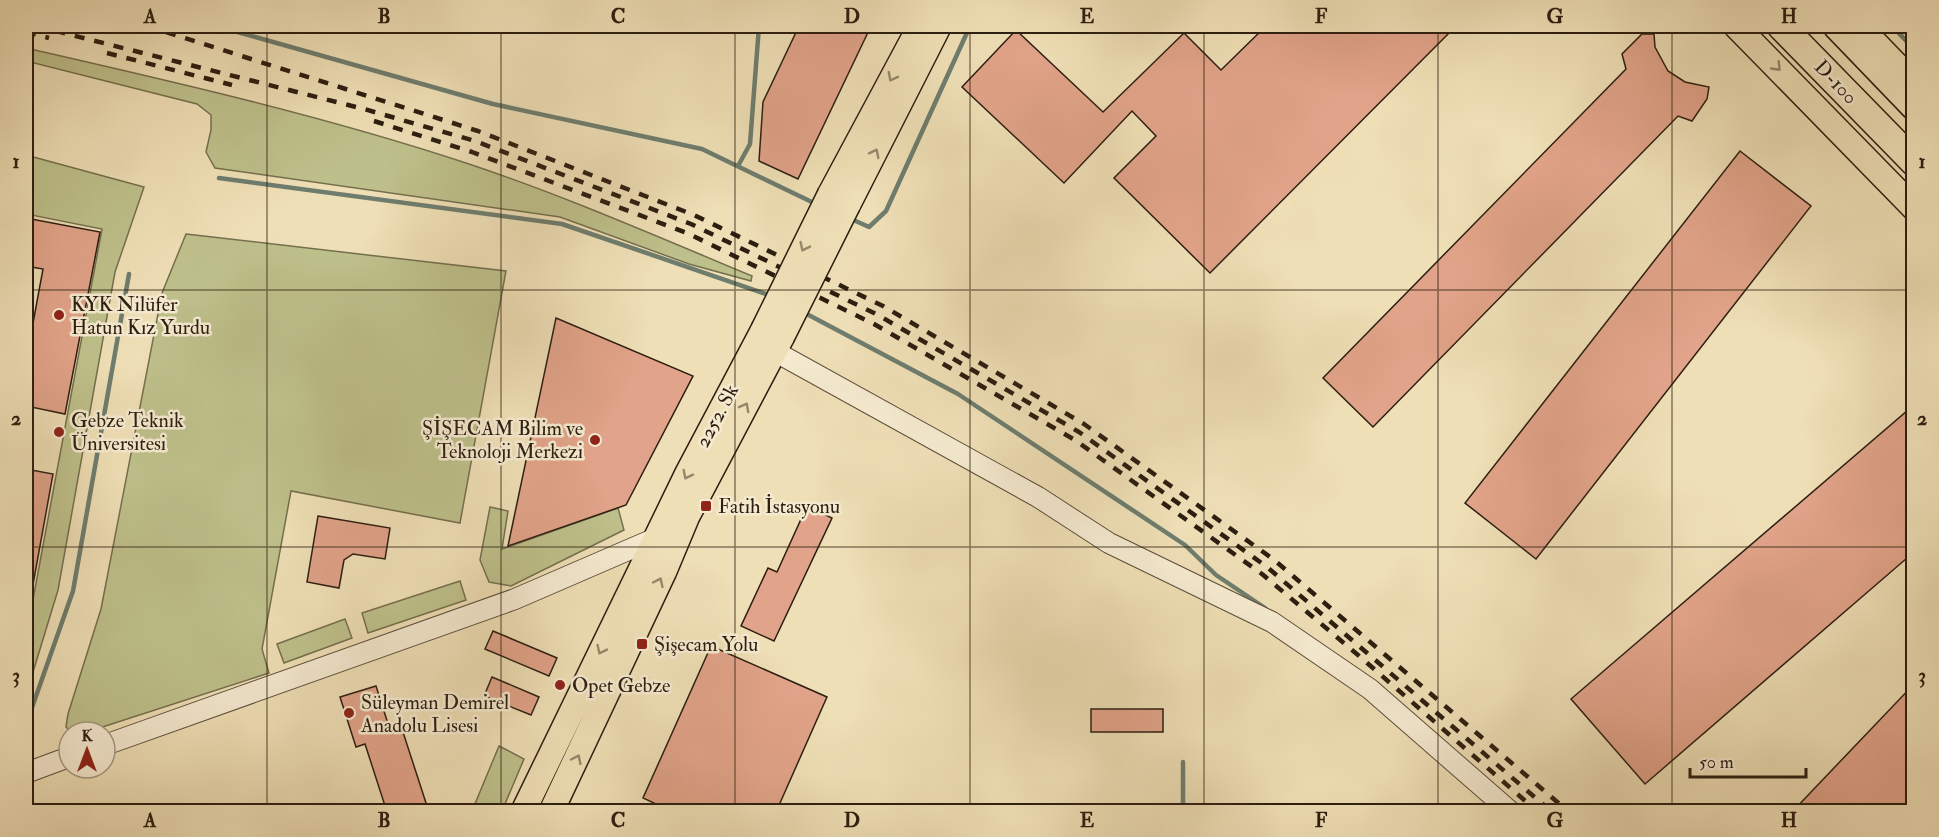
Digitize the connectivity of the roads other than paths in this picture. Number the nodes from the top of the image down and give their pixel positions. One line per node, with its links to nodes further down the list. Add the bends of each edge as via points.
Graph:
1 (920, 26): 12 (main road, 2252. Sk, one-way to 12)
2 (939, 26): 12 (main road, 2252. Sk, one-way to 2)
3 (1736, 26): 13 (main road, one-way to 13)
4 (1766, 26): 10 (highway)
5 (1781, 26): 10 (highway, D-100 / D-100)
6 (1837, 26): 9 (highway)
7 (1859, 26): 8 (main road)
8 (1914, 83)
9 (1914, 106)
10 (1892, 138): 11 (highway)
11 (1914, 162)
12 (839, 200): 14 (main road, 2252. Sk, bridge)
13 (1914, 208)
14 (769, 340): 15 (main road, 2252. Sk, one-way to 15); 20 (main road, 2252. Sk, one-way to 14); 21 (street, via 1038,497 1109,543 1272,622 1370,689)
15 (656, 538): 16 (street, via 515,599); 19 (main road, 2252. Sk, one-way to 19)
16 (117, 741)
17 (57, 762): 18 (street)
18 (26, 773)
19 (523, 812)
20 (551, 812)
21 (1511, 812)

